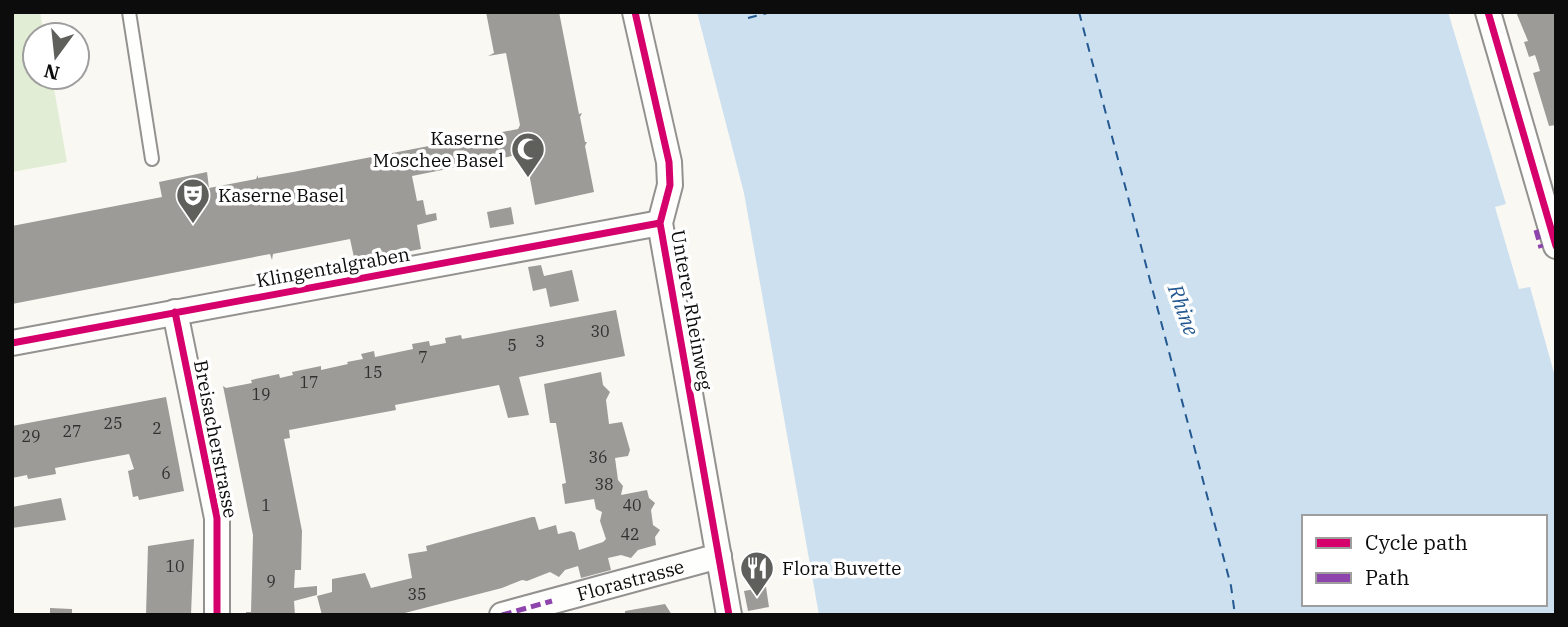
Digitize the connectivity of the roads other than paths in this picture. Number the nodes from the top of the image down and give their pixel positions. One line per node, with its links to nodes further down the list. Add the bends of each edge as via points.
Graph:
1 (129, 12): 4 (lane)
2 (635, 12): 5 (street, Unterer Rheinweg, via 669,162 670,185)
3 (1488, 12): 6 (street)
4 (152, 159)
5 (660, 223): 7 (street, Klingentalgraben); 9 (street, Unterer Rheinweg)
6 (1556, 246)
7 (175, 312): 8 (street, Klingentalgraben); 10 (street, Breisacherstrasse, via 217,519)
8 (12, 343)
9 (719, 556): 11 (street, Florastrasse); 12 (street, Unterer Rheinweg)
10 (217, 615)
11 (502, 615)
12 (729, 615)

